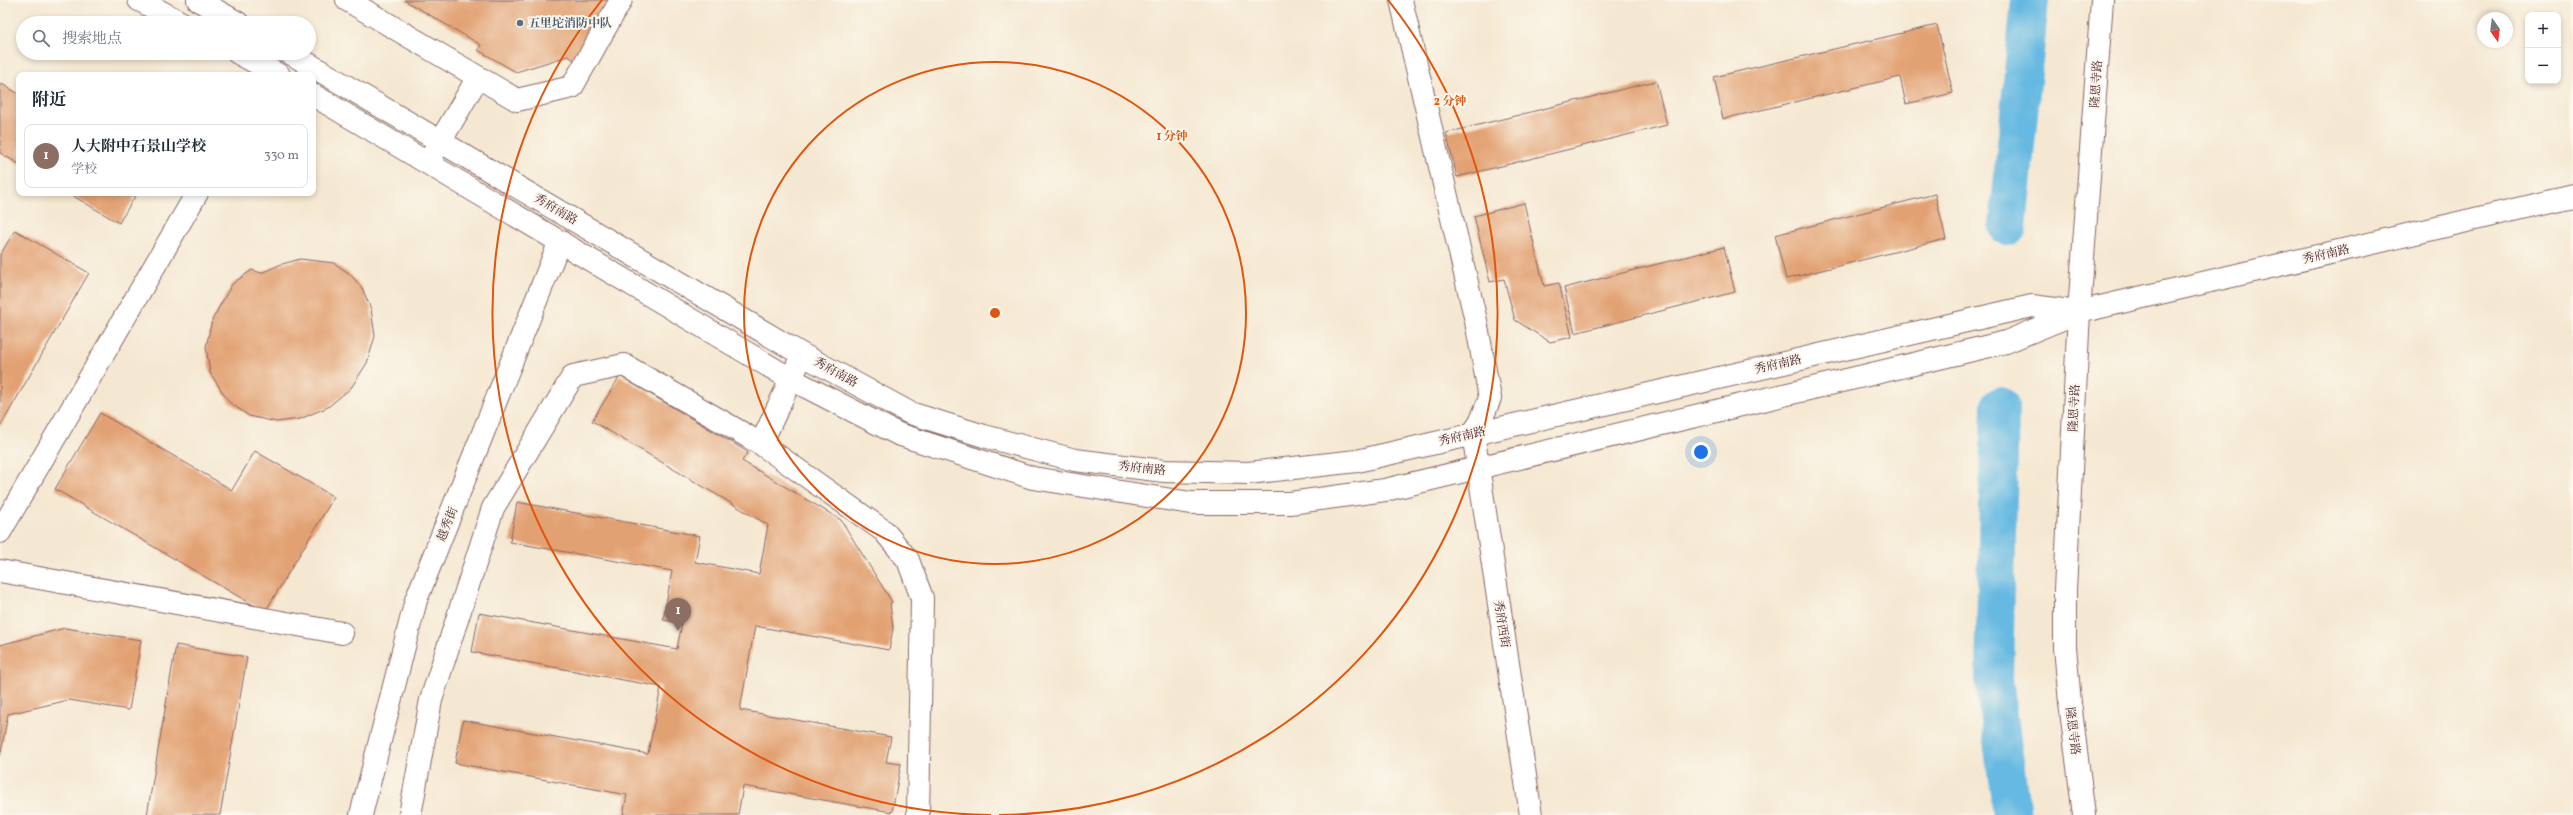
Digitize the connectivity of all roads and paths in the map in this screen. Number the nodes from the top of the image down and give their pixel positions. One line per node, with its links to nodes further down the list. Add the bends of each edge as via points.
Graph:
1 (140, 0): 7 (street)
2 (198, 0): 8 (street)
3 (348, 0): 12 (street)
4 (621, 0): 12 (street, via 572,87 517,100)
5 (1401, 0): 22 (street, via 1476,321 1490,398)
6 (2102, 0): 19 (street, 隆恩寺路)
7 (169, 16)
8 (226, 16)
9 (250, 60): 11 (street)
10 (302, 60): 14 (street, 秀府南路)
11 (269, 72)
12 (478, 77): 14 (street)
13 (316, 97): 15 (street, 秀府南路)
14 (441, 141): 15 (street); 20 (street, 秀府南路)
15 (428, 163): 18 (street, 秀府南路)
16 (195, 196): 25 (street)
17 (2573, 196): 19 (street, 秀府南路)
18 (560, 241): 21 (street, 秀府南路); 28 (street, 越秀街, via 416,600)
19 (2080, 312): 22 (street, 秀府南路, via 2032,306); 24 (street, 秀府南路, via 2006,342); 32 (street, 隆恩寺路, via 2065,590 2065,647)
20 (804, 355): 21 (street); 22 (street, 秀府南路, via 910,413 1075,460 1164,471 1248,473 1357,461)
21 (789, 378): 23 (street); 24 (street, 秀府南路, via 898,434 1033,478 1177,501 1290,503 1385,490)
22 (1473, 433): 24 (street, 秀府西街)
23 (761, 444): 29 (street, via 624,365 573,376 493,508 431,700); 30 (street, via 884,531 908,560 922,598)
24 (1478, 469): 31 (street, 秀府西街)
25 (0, 532)
26 (0, 571): 27 (street)
27 (342, 633)
28 (361, 815)
29 (410, 815)
30 (918, 815)
31 (1531, 815)
32 (2084, 815)

